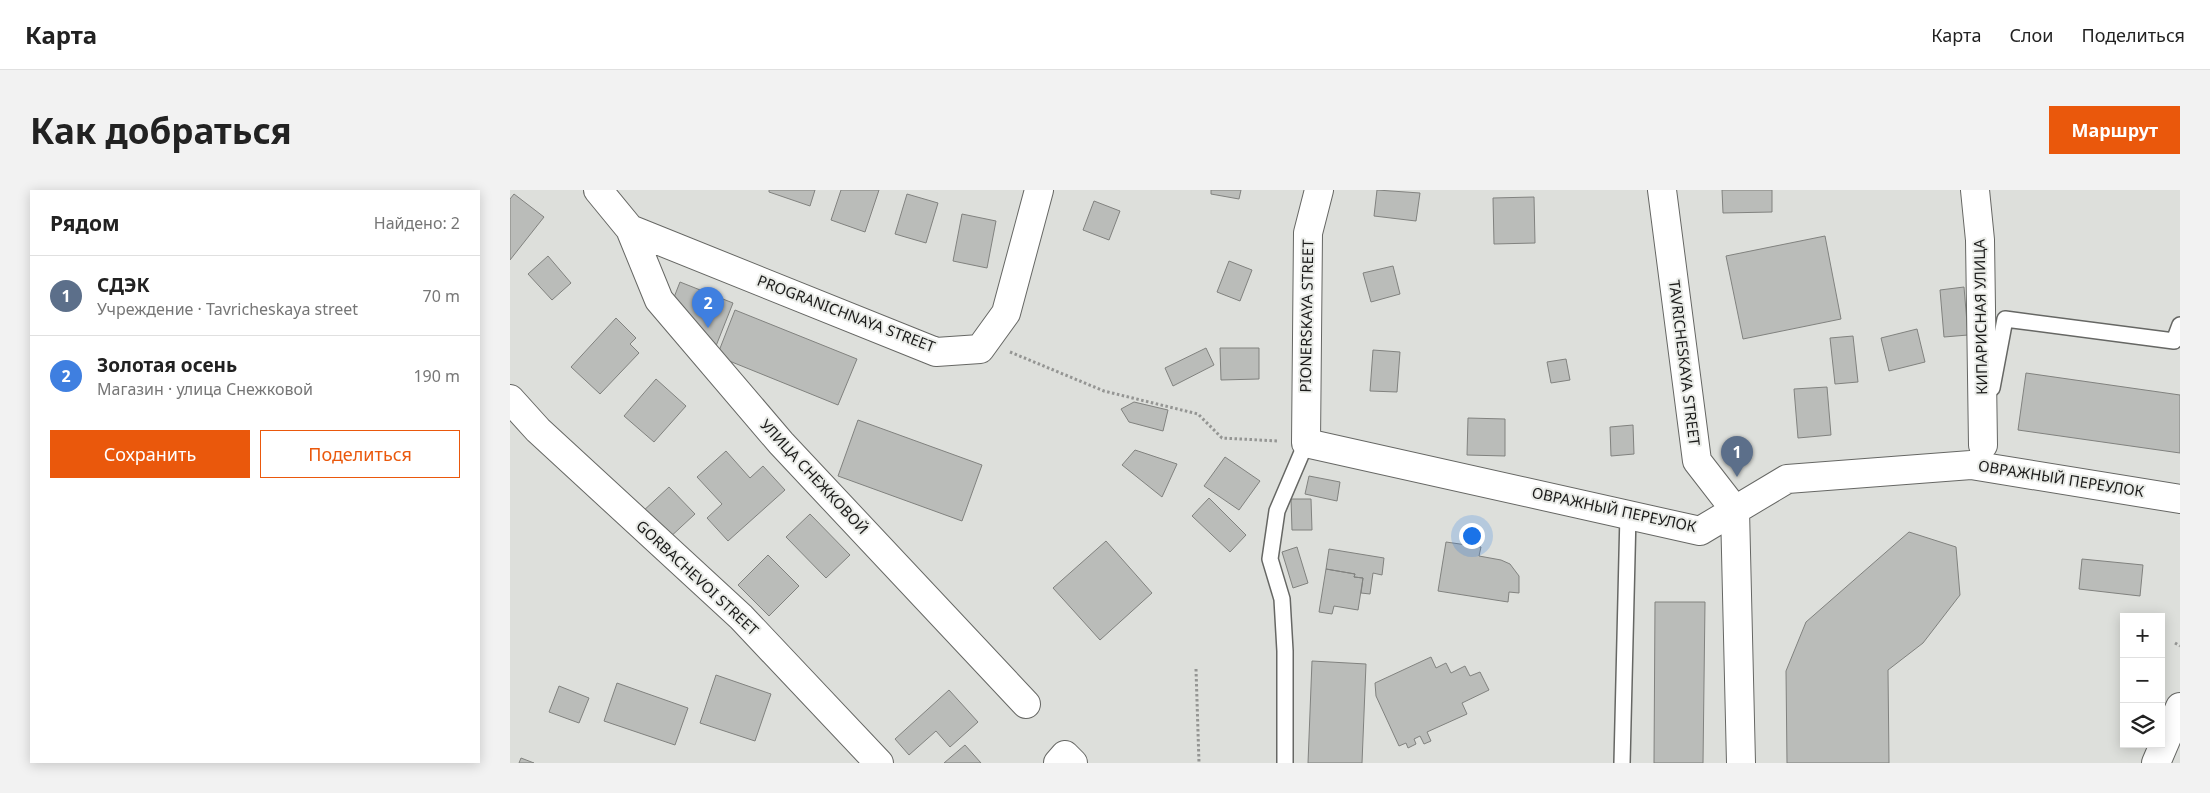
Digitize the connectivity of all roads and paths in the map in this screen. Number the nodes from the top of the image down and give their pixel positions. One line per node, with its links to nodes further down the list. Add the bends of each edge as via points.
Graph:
1 (598, 190): 6 (street, PROGRANICHNAYA STREET)
2 (1039, 190): 8 (street, via 1006,313)
3 (1319, 190): 11 (street, PIONERSKAYA STREET, via 1308,233)
4 (1662, 190): 14 (street, TAVRICHESKAYA STREET, via 1696,460)
5 (1975, 190): 12 (street, КИПАРИСНАЯ УЛИЦА, via 1980,240)
6 (630, 229): 8 (street, PROGRANICHNAYA STREET, via 936,352 980,348); 19 (street, УЛИЦА СНЕЖКОВОЙ, via 659,300 781,443)
7 (2180, 325): 9 (lane)
8 (985, 342): 11 (path, via 1104,391 1198,414 1222,438)
9 (2177, 342): 12 (lane, via 2004,319)
10 (510, 399): 21 (street, GORBACHEVOI STREET, via 538,430 741,617)
11 (1306, 443): 15 (street, ОВРАЖНЫЙ ПЕРЕУЛОК); 25 (lane, via 1277,511 1270,559 1282,599)
12 (1981, 455): 13 (street, ОВРАЖНЫЙ ПЕРЕУЛОК); 14 (street, ОВРАЖНЫЙ ПЕРЕУЛОК, via 1971,465 1787,479)
13 (2180, 499)
14 (1735, 510): 15 (street, ОВРАЖНЫЙ ПЕРЕУЛОК, via 1700,531); 27 (street)
15 (1628, 514): 26 (lane)
16 (2175, 644): 17 (path)
17 (2180, 646)
18 (1196, 669): 24 (path)
19 (1026, 704)
20 (2180, 707): 28 (street)
21 (879, 763)
22 (1058, 763): 23 (street, via 1065,755)
23 (1073, 763)
24 (1199, 763)
25 (1285, 763)
26 (1622, 763)
27 (1741, 763)
28 (2156, 763)

